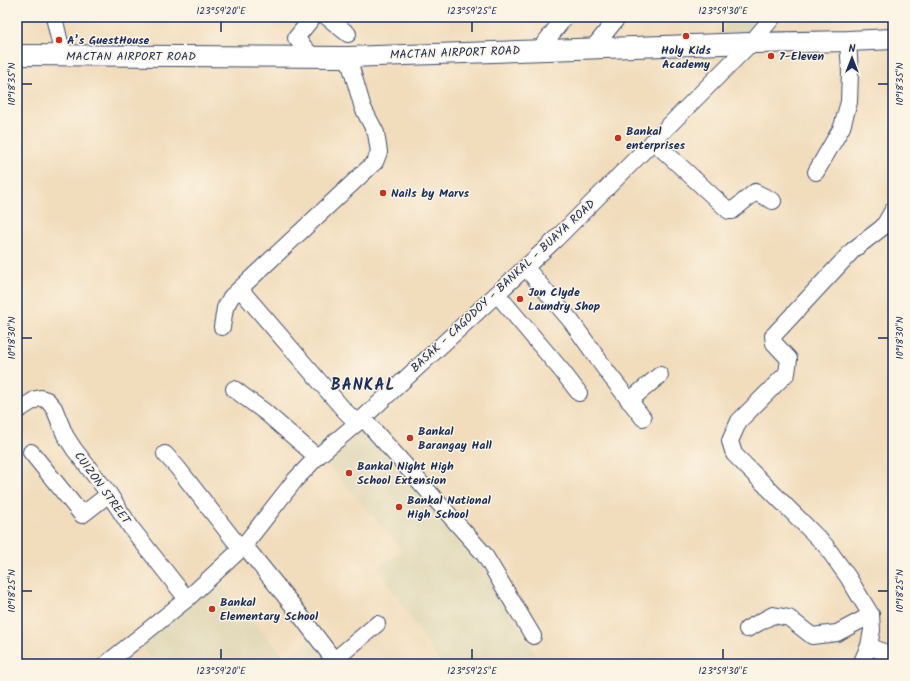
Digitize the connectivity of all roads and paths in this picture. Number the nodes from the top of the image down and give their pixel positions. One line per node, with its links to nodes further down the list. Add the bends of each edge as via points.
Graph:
1 (54, 17): 14 (street)
2 (313, 17): 15 (street, via 296,38)
3 (327, 17): 7 (street)
4 (565, 17): 12 (street)
5 (618, 17): 11 (street)
6 (773, 17): 10 (street, BASAK - CAGODOY - BANKAL - BUAYA ROAD)
7 (348, 34)
8 (893, 39): 9 (main road, MACTAN AIRPORT ROAD)
9 (848, 41): 10 (main road, MACTAN AIRPORT ROAD); 18 (street, via 849,102 842,127)
10 (751, 43): 11 (main road, MACTAN AIRPORT ROAD); 17 (street, BASAK - CAGODOY - BANKAL - BUAYA ROAD)
11 (593, 48): 12 (main road, MACTAN AIRPORT ROAD)
12 (539, 50): 16 (main road, MACTAN AIRPORT ROAD)
13 (17, 55): 14 (main road, MACTAN AIRPORT ROAD)
14 (62, 56): 15 (main road, MACTAN AIRPORT ROAD)
15 (313, 57): 16 (main road, MACTAN AIRPORT ROAD)
16 (348, 57): 22 (street, via 363,108 376,133 379,152 375,162)
17 (652, 141): 19 (street, via 729,211 755,192); 21 (street, BASAK - CAGODOY - BANKAL - BUAYA ROAD)
18 (816, 172)
19 (773, 201)
20 (893, 210): 38 (street, via 884,227 853,250 773,336 774,343 789,359 787,373 739,421 730,441 734,454 825,545)
21 (526, 268): 23 (street, BASAK - CAGODOY - BANKAL - BUAYA ROAD); 28 (street, via 571,321)
22 (240, 289): 24 (street, via 231,297 225,308); 31 (street, via 344,410)
23 (497, 294): 27 (street); 31 (street, BASAK - CAGODOY - BANKAL - BUAYA ROAD)
24 (222, 327)
25 (660, 374): 28 (street)
26 (234, 389): 34 (street)
27 (579, 393)
28 (629, 401): 30 (street)
29 (17, 411): 35 (street, CUIZON STREET, via 36,399 47,400 54,408 74,449)
30 (643, 418)
31 (360, 420): 34 (street, BASAK - CAGODOY - BANKAL - BUAYA ROAD); 41 (street, via 484,554)
32 (31, 452): 35 (street, via 82,515)
33 (165, 454): 36 (street)
34 (318, 457): 36 (street, BASAK - CAGODOY - BANKAL - BUAYA ROAD, via 295,480)
35 (109, 494): 37 (street, CUIZON STREET, via 132,529)
36 (242, 547): 37 (street, BASAK - CAGODOY - BANKAL - BUAYA ROAD); 39 (street, via 294,607 331,656 338,657)
37 (187, 599): 44 (street, BASAK - CAGODOY - BANKAL - BUAYA ROAD)
38 (871, 615): 40 (street, via 837,633 812,636 789,618 772,615); 42 (street)
39 (377, 624)
40 (747, 629)
41 (533, 636)
42 (869, 646): 43 (street); 45 (street)
43 (893, 656)
44 (106, 664)
45 (861, 664)

